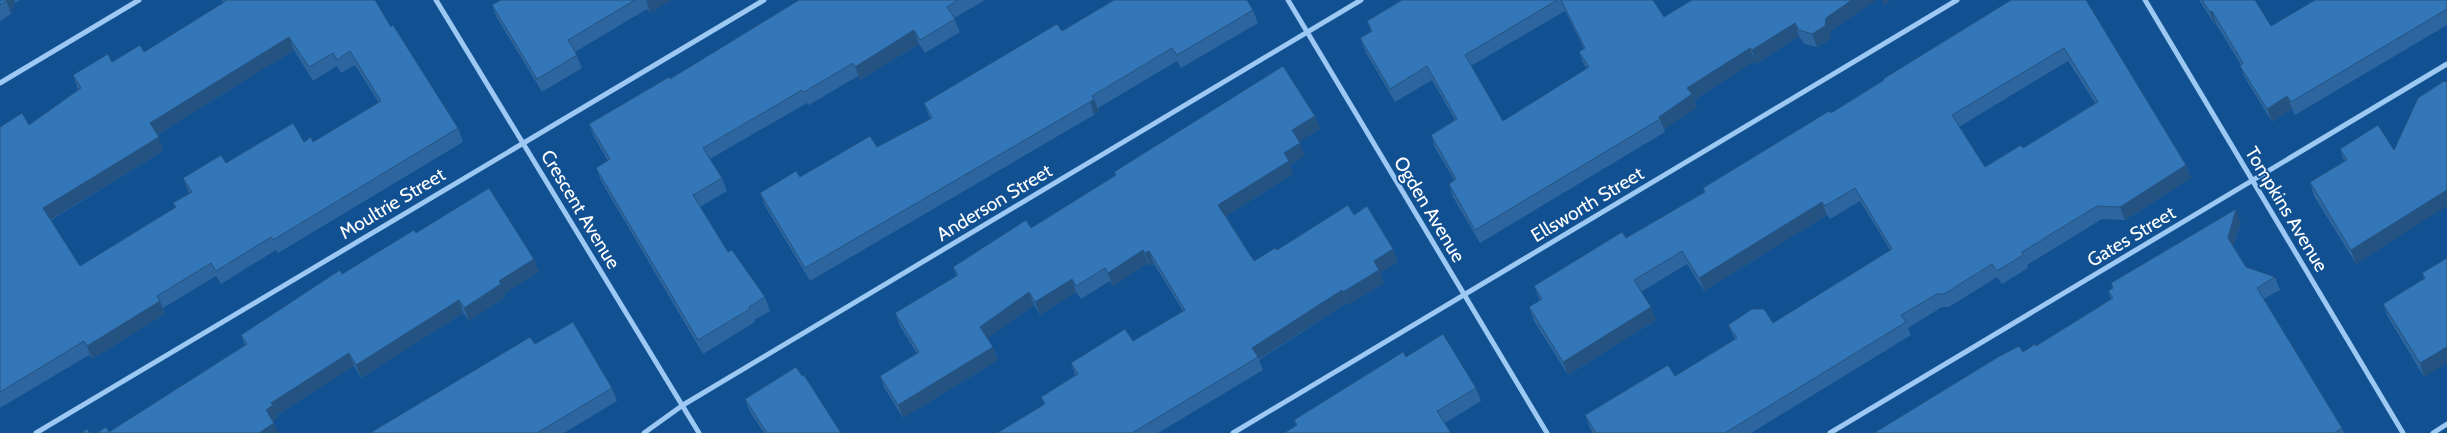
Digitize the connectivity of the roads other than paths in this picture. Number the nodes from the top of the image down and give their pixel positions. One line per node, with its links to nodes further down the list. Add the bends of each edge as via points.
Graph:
1 (139, 0): 10 (street)
2 (436, 0): 11 (street, Crescent Avenue)
3 (764, 0): 11 (street, Moultrie Street)
4 (1288, 0): 8 (street, Ogden Avenue)
5 (1361, 0): 8 (street, Anderson Street)
6 (1957, 0): 13 (street, Ellsworth Street)
7 (2145, 0): 12 (street, Tompkins Avenue)
8 (1307, 32): 13 (street, Ogden Avenue); 14 (street, Anderson Street)
9 (2447, 64): 12 (street, Gates Street)
10 (0, 83)
11 (523, 143): 14 (street, Crescent Avenue); 16 (street, Moultrie Street)
12 (2253, 181): 21 (street, Gates Street); 22 (street, Tompkins Avenue)
13 (1464, 295): 19 (street, Ellsworth Street); 20 (street, Ogden Avenue)
14 (683, 406): 17 (street, Anderson Street); 18 (street, Crescent Avenue)
15 (2447, 424): 23 (street)
16 (36, 433)
17 (644, 433)
18 (700, 433)
19 (1233, 433)
20 (1546, 433)
21 (1830, 433)
22 (2403, 433)
23 (2433, 433)

